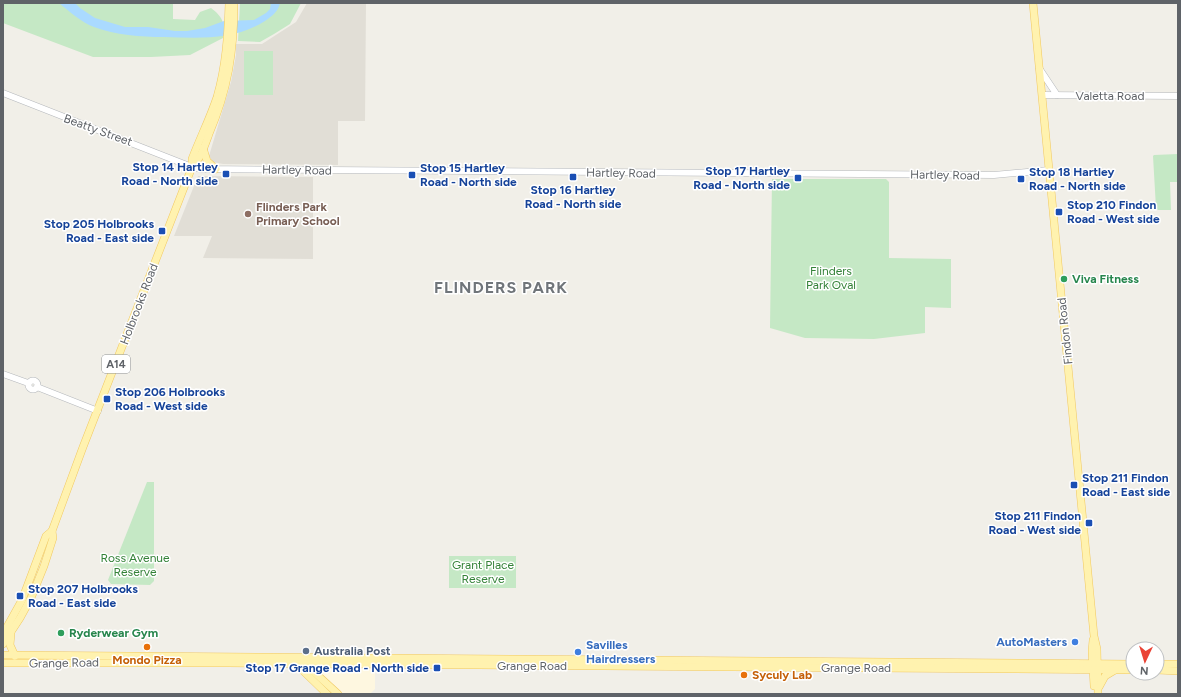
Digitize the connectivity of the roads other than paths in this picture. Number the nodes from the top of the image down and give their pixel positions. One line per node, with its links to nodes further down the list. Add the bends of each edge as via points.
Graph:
1 (1033, 3): 4 (main road, Findon Road)
2 (232, 4): 3 (main road, Holbrooks Road / A14)
3 (230, 44): 9 (main road, Holbrooks Road / A14, via 226,87); 10 (main road, Holbrooks Road / A14, via 218,91 192,159)
4 (1039, 68): 6 (main road, Findon Road); 7 (street)
5 (3, 93): 10 (street, Beatty Street)
6 (1042, 95): 7 (street, Valetta Road); 12 (main road, Findon Road)
7 (1057, 95): 8 (street, Valetta Road)
8 (1178, 96)
9 (203, 148): 10 (main road, Holbrooks Road / A14, via 198,161); 11 (main road, via 207,161)
10 (192, 166): 11 (street, Hartley Road, via 201,169); 14 (main road, Holbrooks Road / A14)
11 (216, 168): 12 (street, Hartley Road, via 318,171 994,175)
12 (1049, 170): 17 (main road, Findon Road)
13 (3, 374): 14 (street, via 28,383 31,389 37,387)
14 (98, 411): 15 (main road, Holbrooks Road / A14, via 52,531 46,536)
15 (7, 634): 16 (main road, Holbrooks Road / A14); 19 (main road)
16 (3, 644)
17 (1095, 650): 24 (main road); 28 (main road); 29 (main road, Findon Road)
18 (3, 656): 19 (main road, Grange Road)
19 (15, 656): 20 (main road, Grange Road)
20 (298, 661): 21 (main road, Grange Road); 22 (main road, Grange Road); 28 (main road, Grange Road); 36 (main road)
21 (3, 663)
22 (305, 664): 23 (main road, Grange Road); 34 (main road)
23 (321, 664): 28 (main road, Grange Road); 34 (main road, via 316,669)
24 (1110, 664): 25 (main road, Grange Road); 29 (main road, Grange Road)
25 (1125, 664)
26 (1165, 664): 27 (main road)
27 (1178, 664)
28 (1080, 667): 29 (main road, Grange Road); 35 (main road)
29 (1096, 667): 30 (main road, Grange Road); 35 (main road, Findon Road)
30 (1115, 670): 31 (main road, Grange Road); 35 (main road, via 1105,676)
31 (1125, 670)
32 (1165, 670): 33 (main road)
33 (1178, 671)
34 (316, 674): 37 (main road)
35 (1096, 691)
36 (327, 694)
37 (338, 694)

